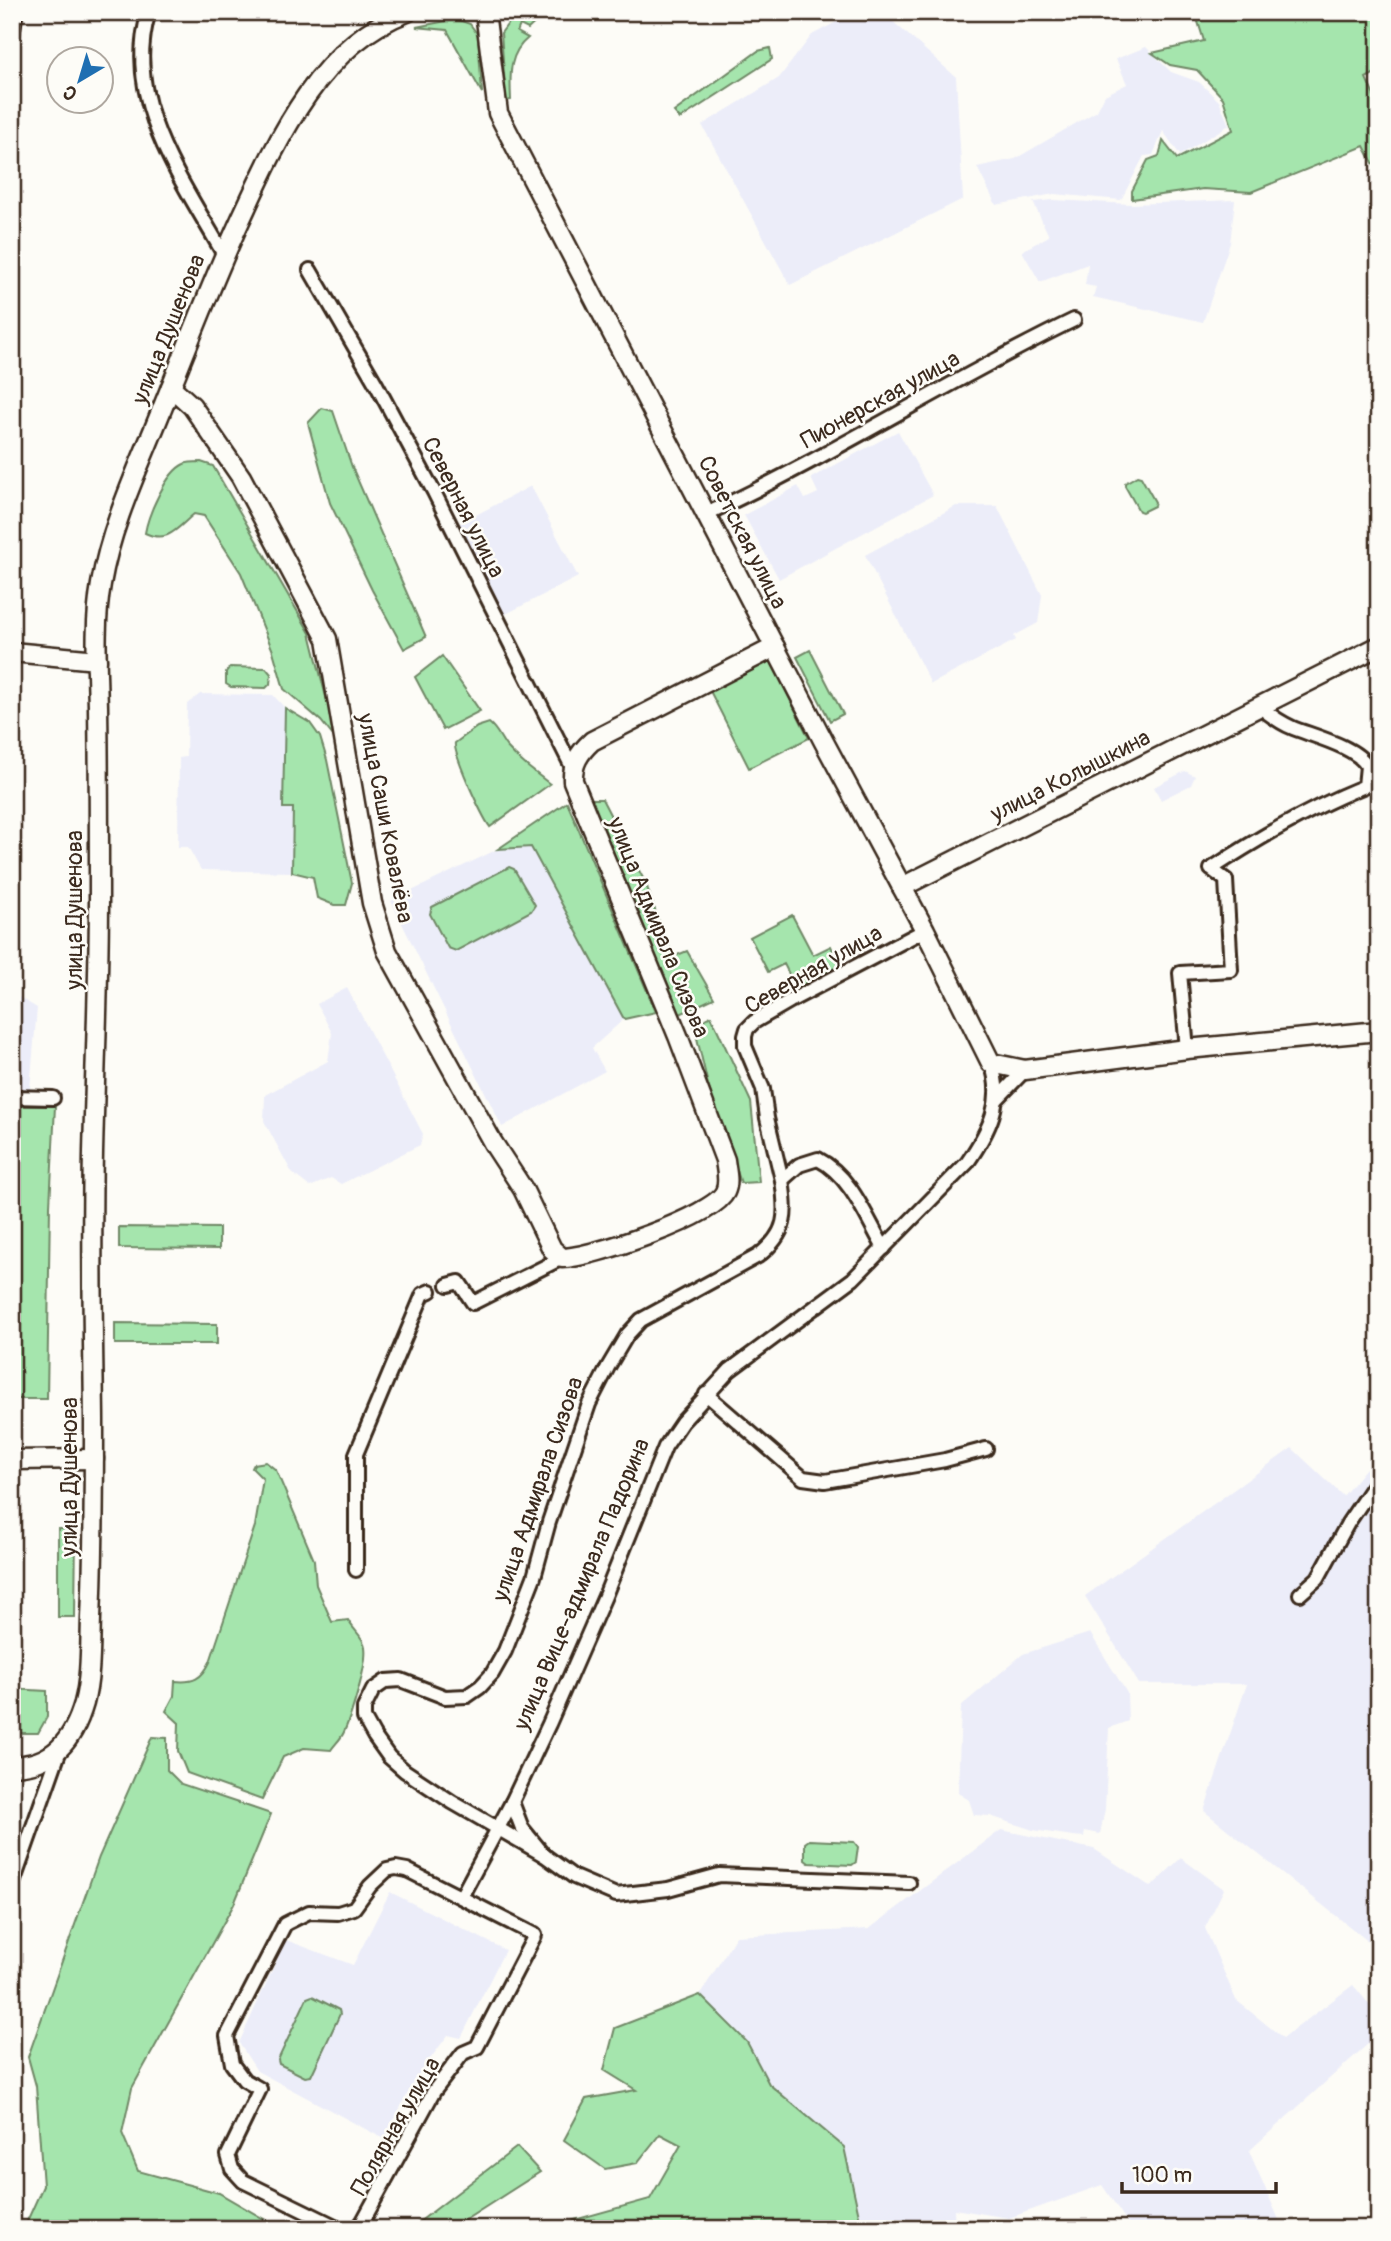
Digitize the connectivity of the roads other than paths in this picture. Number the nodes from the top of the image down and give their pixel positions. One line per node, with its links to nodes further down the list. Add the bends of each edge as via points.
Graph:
1 (16, 12): 5 (street)
2 (149, 12): 6 (street, via 142,37 148,104 167,154)
3 (407, 12): 6 (street, улица Душенова, via 366,32 333,62 276,144)
4 (485, 12): 10 (street, Советская улица, via 498,113)
5 (12, 35)
6 (224, 255): 9 (street, улица Душенова)
7 (310, 270): 16 (street, Северная улица, via 434,492)
8 (1074, 320): 10 (street, Пионерская улица)
9 (171, 387): 14 (street, улица Душенова, via 111,539 100,587); 30 (street, улица Саши Ковалёва, via 192,407 241,477 327,639 372,903 387,951 523,1189 551,1249)
10 (706, 514): 12 (street, Советская улица)
11 (1379, 646): 15 (street, улица Колышкина)
12 (775, 647): 17 (street); 19 (street, Советская улица)
13 (12, 652): 14 (street)
14 (97, 660): 36 (street, улица Душенова)
15 (1260, 707): 19 (street, улица Колышкина); 22 (street, via 1292,728 1358,756 1367,766 1365,786 1264,835 1210,869 1226,880 1231,970 1180,973)
16 (558, 739): 17 (street); 18 (street, Северная улица)
17 (585, 747): 18 (street)
18 (572, 767): 30 (street, улица Адмирала Сизова, via 573,781 721,1149 727,1181 725,1193 690,1218 585,1255)
19 (902, 887): 20 (street, Советская улица)
20 (925, 930): 23 (street, Советская улица); 28 (street, Северная улица, via 790,1001 747,1029 745,1046 763,1089)
21 (1379, 1031): 22 (street)
22 (1187, 1049): 24 (street)
23 (991, 1063): 24 (street); 27 (street, улица Вице-адмирала Падорина)
24 (1025, 1070): 27 (street, улица Вице-адмирала Падорина)
25 (12, 1097): 26 (street)
26 (53, 1098)
27 (997, 1099): 29 (street, улица Вице-адмирала Падорина, via 967,1163)
28 (782, 1180): 29 (street, via 799,1165 818,1159 826,1163 853,1193); 43 (street, улица Адмирала Сизова, via 784,1220 780,1235 769,1247 641,1320 608,1367 589,1404 534,1577 492,1674 467,1696 445,1697 401,1680 386,1681 373,1690 364,1708 364,1718 389,1757)
29 (884, 1248): 33 (street, улица Вице-адмирала Падорина, via 853,1279 730,1370)
30 (562, 1258): 31 (street, улица Адмирала Сизова, via 473,1303 458,1282)
31 (448, 1285)
32 (430, 1292): 38 (street, via 423,1294 356,1454)
33 (706, 1394): 34 (street, via 803,1478 825,1481); 42 (street, улица Вице-адмирала Падорина, via 665,1447 605,1596)
34 (986, 1449)
35 (12, 1460): 36 (street)
36 (94, 1460): 40 (street, улица Душенова, via 89,1661 84,1703)
37 (1379, 1477): 39 (street, via 1318,1578)
38 (356, 1570)
39 (1300, 1594)
40 (61, 1747): 41 (street, via 31,1766); 46 (street, улица Душенова)
41 (12, 1766)
42 (512, 1802): 43 (street); 44 (street, via 522,1828)
43 (497, 1829): 44 (street); 47 (street)
44 (544, 1856): 45 (street, via 574,1877 617,1895 667,1889 719,1875)
45 (909, 1883)
46 (12, 1886)
47 (461, 1897): 48 (street, Полярная улица, via 396,1868 370,1886 354,1908 338,1913 309,1912 285,1924 227,2036 232,2064 244,2080 260,2089 228,2155 232,2169 243,2181); 49 (street, Полярная улица, via 536,1935 477,2047 463,2053 434,2091 363,2221)
48 (341, 2229)
49 (352, 2229)

